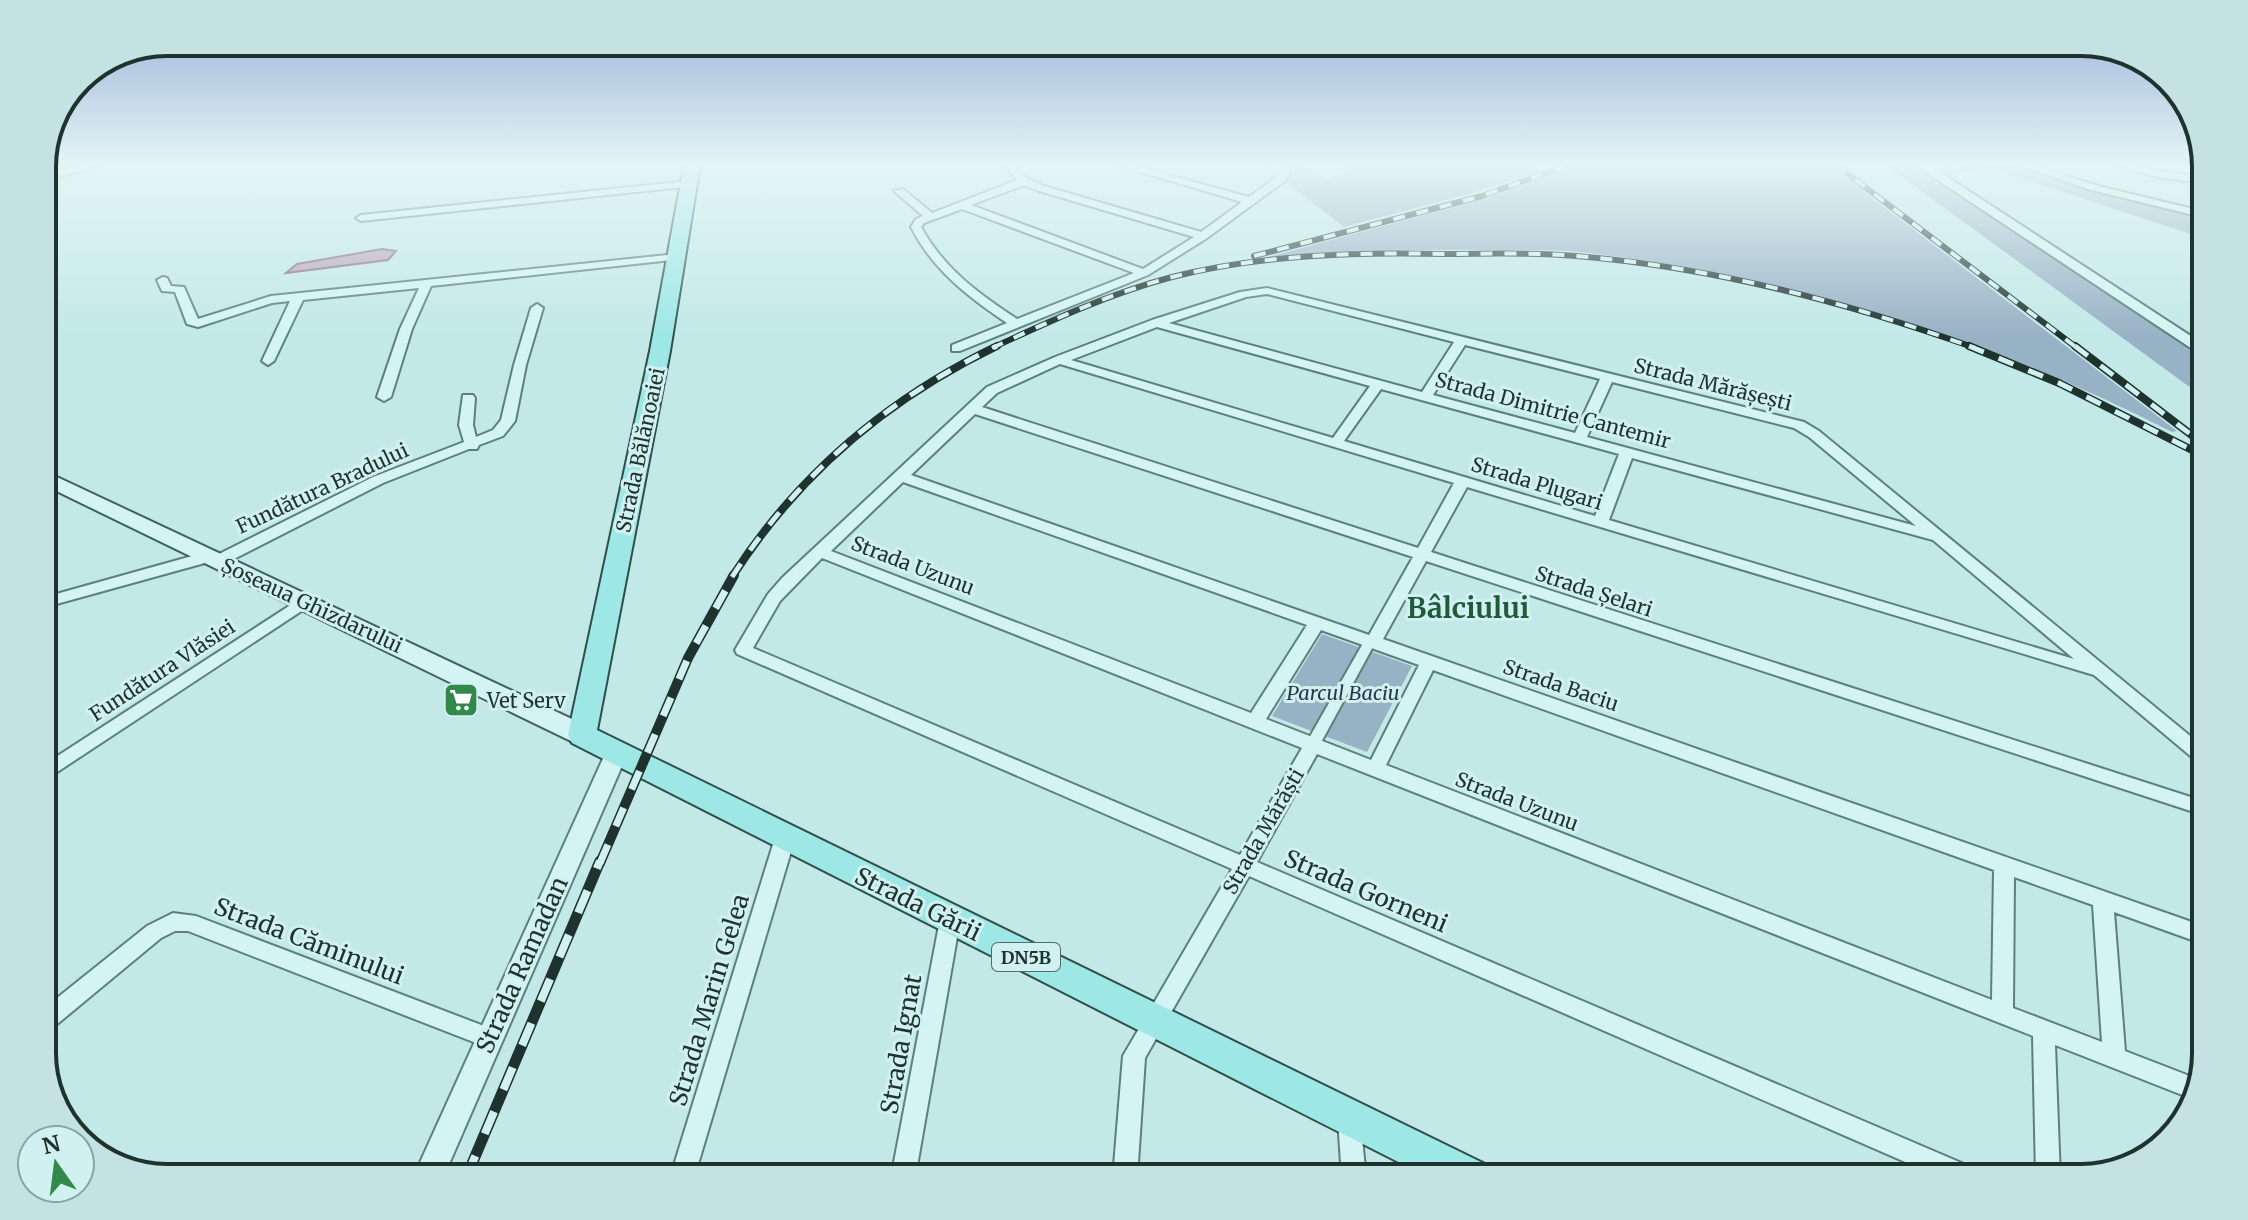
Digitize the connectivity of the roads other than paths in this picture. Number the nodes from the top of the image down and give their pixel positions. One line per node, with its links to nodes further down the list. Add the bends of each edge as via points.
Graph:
1 (682, 222): 8 (main road, Strada Bălănoaiei)
2 (919, 222): 14 (street, via 916,227 935,258 958,283)
3 (1007, 222): 9 (street)
4 (1157, 222): 7 (street)
5 (1222, 222): 7 (street)
6 (2007, 222): 17 (street)
7 (1203, 236): 9 (street)
8 (677, 257): 11 (street); 46 (main road, Strada Bălănoaiei)
9 (1144, 273): 14 (street)
10 (163, 280): 12 (street, via 166,289 180,289 195,323 259,303)
11 (427, 283): 12 (street); 24 (street)
12 (298, 298): 20 (street)
13 (537, 308): 29 (street, Fundătura Bradului, via 508,421 498,433)
14 (1015, 323): 18 (street)
15 (1156, 323): 16 (street, Strada Mărășești, via 1267,291); 19 (street, Strada Mărășești); 22 (street, Strada Dimitrie Cantemir)
16 (1461, 341): 21 (street, Strada Mărășești); 23 (street)
17 (2192, 344)
18 (956, 348)
19 (1059, 360): 26 (street, via 1002,385); 28 (street, Strada Plugari)
20 (268, 361)
21 (1607, 378): 27 (street); 35 (street, Strada Mărășești, via 1799,425)
22 (1378, 383): 23 (street, Strada Dimitrie Cantemir); 28 (street)
23 (1426, 396): 27 (street, Strada Dimitrie Cantemir)
24 (384, 397)
25 (468, 398): 29 (street, via 466,425)
26 (971, 408): 31 (street); 37 (street, Strada Șelari)
27 (1580, 438): 30 (street, Strada Dimitrie Cantemir)
28 (1336, 443): 32 (street, Strada Plugari)
29 (472, 446): 38 (street, Fundătura Bradului, via 378,480)
30 (1627, 452): 34 (street); 35 (street, Strada Dimitrie Cantemir)
31 (901, 476): 36 (street); 41 (street, Strada Baciu)
32 (1463, 481): 34 (street, Strada Plugari); 37 (street, Strada Mărăști)
33 (56, 483): 38 (main road, Șoseaua Ghizdarului)
34 (1600, 523): 44 (street, Strada Plugari)
35 (1939, 537): 44 (street, Strada Mărășești)
36 (820, 552): 45 (street, Strada Uzunu); 55 (street, Strada Gorneni, via 774,598 743,650)
37 (1422, 557): 42 (street, Strada Mărăști); 52 (street, Strada Șelari)
38 (215, 558): 39 (street, Fundătura Bradului); 40 (main road, Șoseaua Ghizdarului)
39 (56, 599)
40 (306, 600): 46 (main road, Șoseaua Ghizdarului); 50 (street, Fundătura Vlăsiei)
41 (1317, 623): 42 (street, Strada Baciu); 45 (street)
42 (1371, 642): 43 (street, Strada Baciu); 47 (street, Strada Mărăști)
43 (1429, 662): 51 (street); 54 (street, Strada Baciu)
44 (2101, 673): 48 (street, Strada Mărășești)
45 (1255, 722): 47 (street, Strada Uzunu)
46 (582, 735): 49 (main road, Strada Gării / DN5B)
47 (1313, 744): 51 (street, Strada Uzunu); 55 (street, Strada Mărăști)
48 (2192, 748)
49 (617, 752): 53 (main road, Strada Gării / DN5B); 63 (street, Strada Ramadan)
50 (56, 766)
51 (1375, 769): 60 (street, Strada Uzunu)
52 (2192, 804)
53 (785, 838): 57 (main road, Strada Gării / DN5B); 68 (street, Strada Marin Gelea)
54 (2004, 864): 56 (street, Strada Baciu); 60 (street)
55 (1243, 866): 61 (street, Strada Mărăști); 73 (street, Strada Gorneni)
56 (2103, 899): 58 (street, Strada Baciu); 64 (street)
57 (950, 920): 61 (main road, Strada Gării / DN5B); 69 (street, Strada Ignat)
58 (2192, 931)
59 (56, 1012): 63 (street, Strada Căminului, via 154,932 173,922 189,922)
60 (2002, 1014): 62 (street, Strada Uzunu)
61 (1156, 1021): 66 (main road, Strada Gării / DN5B); 70 (street, Strada Mărăști, via 1134,1056)
62 (2044, 1030): 64 (street, Strada Uzunu); 74 (street)
63 (489, 1038): 67 (street, Strada Ramadan)
64 (2114, 1058): 65 (street, Strada Uzunu)
65 (2187, 1086)
66 (1349, 1117): 71 (street); 72 (main road, Strada Gării / DN5B)
67 (434, 1164)
68 (686, 1164)
69 (906, 1164)
70 (1126, 1164)
71 (1353, 1164)
72 (1443, 1164)
73 (1937, 1164)
74 (2048, 1164)

